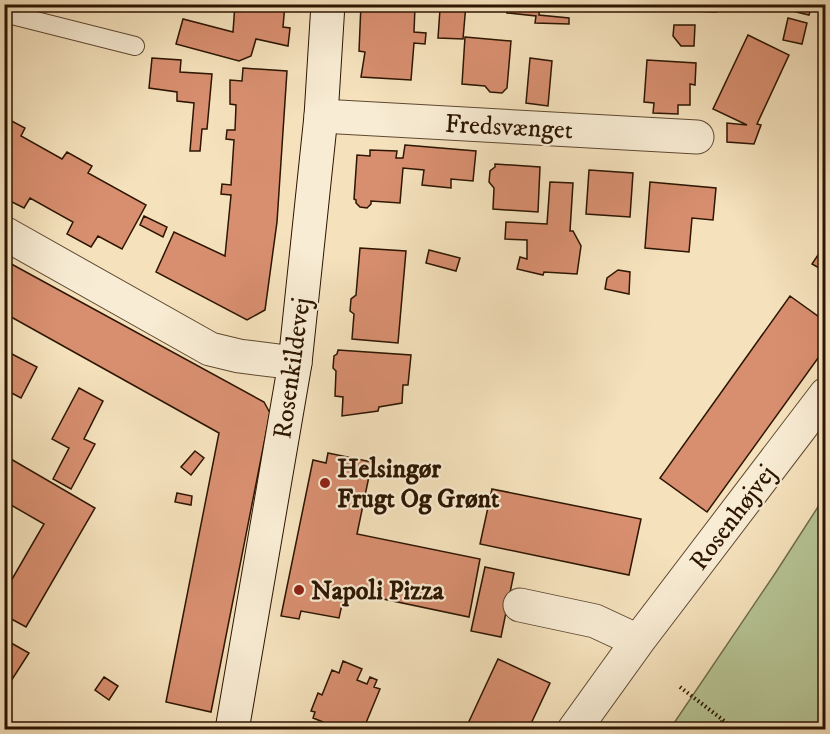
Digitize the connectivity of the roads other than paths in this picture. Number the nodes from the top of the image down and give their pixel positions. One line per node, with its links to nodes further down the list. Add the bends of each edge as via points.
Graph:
1 (328, 4): 4 (street, Rosenkildevej)
2 (4, 13): 3 (lane)
3 (135, 46)
4 (321, 116): 5 (street, Fredsvænget); 7 (street, Rosenkildevej)
5 (697, 137)
6 (4, 233): 7 (street, via 210,349)
7 (295, 363): 11 (street, Rosenkildevej)
8 (825, 394): 10 (street, Rosenhøjvej)
9 (520, 605): 10 (street, via 595,621)
10 (638, 641): 12 (street, Rosenhøjvej)
11 (232, 729)
12 (574, 729)

